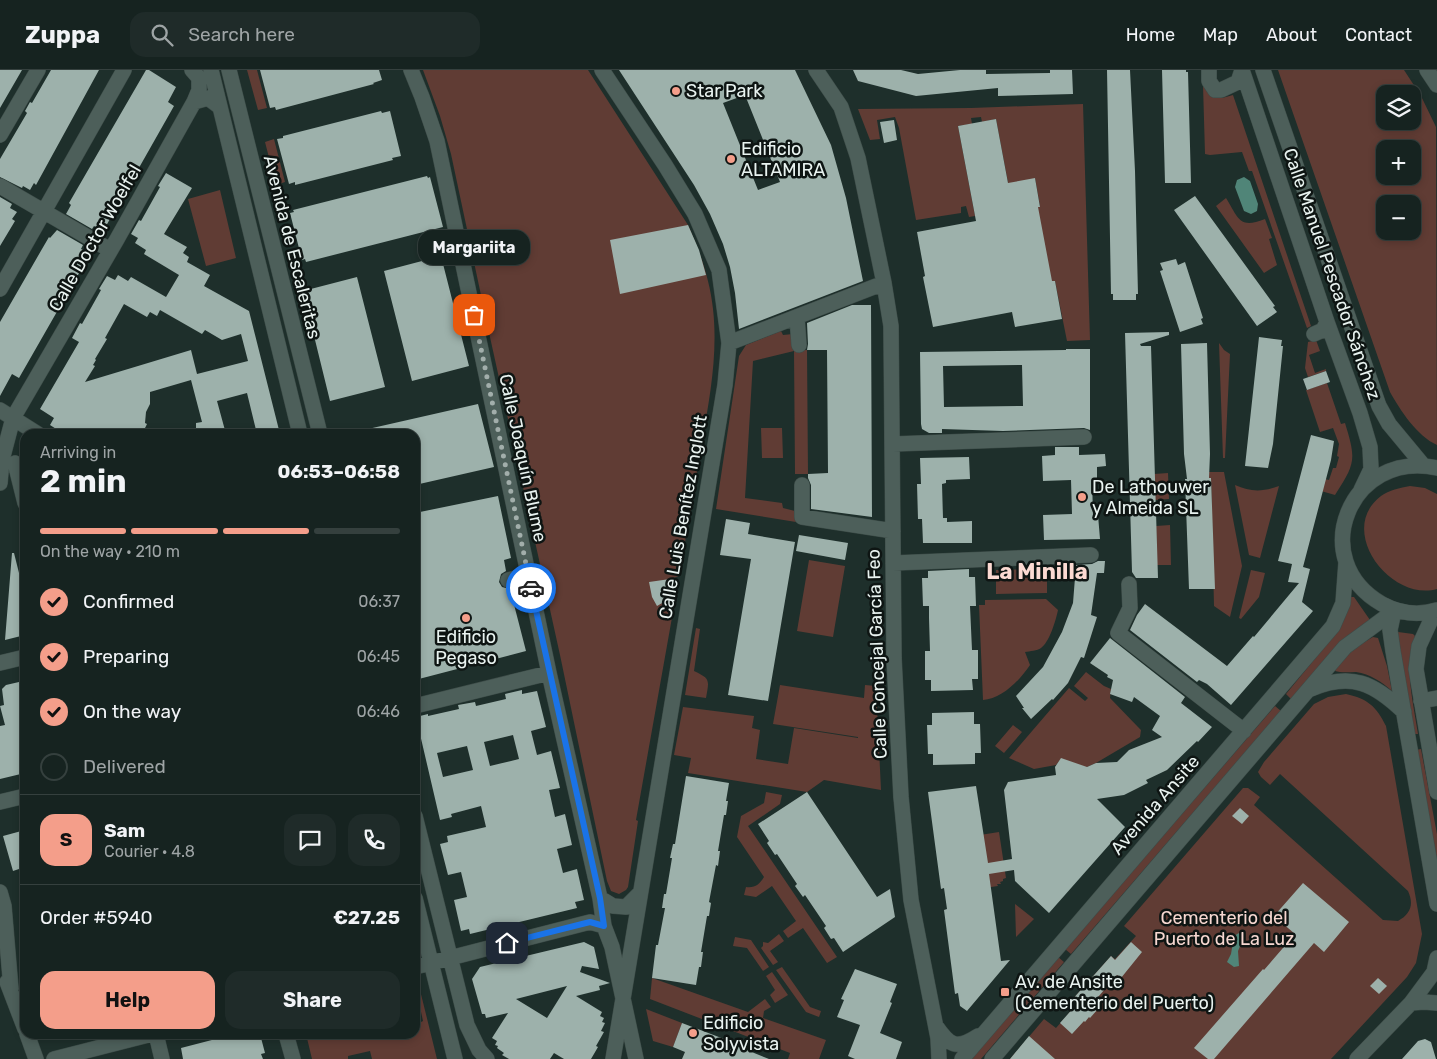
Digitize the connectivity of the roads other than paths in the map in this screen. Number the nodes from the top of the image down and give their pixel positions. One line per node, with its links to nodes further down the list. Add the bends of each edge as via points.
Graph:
1 (38, 70): 18 (street)
2 (124, 70): 20 (street)
3 (192, 70): 15 (street, Calle Doctor Woelfel, via 199,78)
4 (210, 70): 16 (street, Avenida de Escaleritas)
5 (229, 70): 32 (street, Avenida de Escaleritas)
6 (411, 70): 45 (street, Calle Joaquín Blume, via 436,142)
7 (602, 70): 27 (street, Calle Luis Benítez Inglott, via 695,214 719,270)
8 (816, 70): 17 (street, Calle Concejal García Feo)
9 (827, 70): 17 (street)
10 (1208, 70): 11 (street, via 1209,81 1215,90 1238,82)
11 (1242, 70): 25 (street, Calle Manuel Pescador Sánchez)
12 (1263, 70): 36 (street, Calle Manuel Pescador Sánchez, via 1379,406 1389,424)
13 (1427, 70): 14 (street)
14 (1437, 85)
15 (194, 102): 16 (street, via 208,98); 21 (street, Calle Doctor Woelfel)
16 (220, 107): 31 (street, Avenida de Escaleritas)
17 (841, 107): 22 (street, Calle Concejal García Feo, via 858,158)
18 (0, 135)
19 (0, 186): 20 (street)
20 (43, 212): 21 (street); 23 (street)
21 (110, 250): 29 (street, Calle Doctor Woelfel)
22 (884, 283): 24 (street); 34 (street, Calle Concejal García Feo, via 892,326)
23 (0, 289)
24 (797, 317): 27 (street); 28 (street)
25 (1327, 322): 26 (street, via 1323,330); 40 (street, Calle Manuel Pescador Sánchez, via 1370,447 1371,469)
26 (1314, 334)
27 (730, 344): 63 (street, Calle Luis Benítez Inglott)
28 (799, 345)
29 (6, 414): 30 (street); 35 (street, Calle Doctor Woelfel)
30 (30, 429)
31 (299, 429)
32 (319, 429)
33 (1084, 437): 34 (street)
34 (892, 444): 41 (street, Calle Concejal García Feo)
35 (11, 462): 37 (street, Calle Doctor Woelfel); 39 (street)
36 (1430, 466): 40 (street, via 1400,466 1379,475)
37 (0, 483)
38 (802, 485): 41 (street, via 802,517)
39 (20, 488)
40 (1361, 490): 43 (street, via 1350,506 1344,524 1342,544)
41 (893, 531): 44 (street, Calle Concejal García Feo)
42 (1091, 554): 44 (street)
43 (1346, 562): 48 (street, via 1356,581 1370,596); 58 (street, Avenida Ansite, via 1343,603 1333,626)
44 (893, 563): 79 (street, Calle Concejal García Feo, via 901,797 911,900)
45 (528, 575): 46 (street); 52 (street, Calle Joaquín Blume)
46 (508, 580)
47 (1129, 584): 58 (street, via 1130,608 1118,633)
48 (1394, 611): 49 (street); 53 (street, via 1345,647); 57 (street, via 1390,630)
49 (1436, 611): 55 (street, via 1419,646 1416,669)
50 (20, 658): 51 (street)
51 (0, 663)
52 (549, 673): 56 (street); 64 (street, Calle Joaquín Blume)
53 (1309, 690): 57 (street, via 1344,679 1367,684); 95 (street)
54 (1437, 698): 55 (street)
55 (1421, 701): 59 (street)
56 (420, 705)
57 (1404, 712): 66 (street)
58 (1244, 731): 80 (street, Avenida Ansite)
59 (1437, 792)
60 (20, 797): 61 (street)
61 (0, 802)
62 (420, 836): 69 (street)
63 (640, 893): 64 (street, via 626,907 613,906); 75 (street, Calle Luis Benítez Inglott)
64 (600, 898): 68 (street, Calle Joaquín Blume)
65 (1, 902): 74 (street)
66 (1437, 904)
67 (420, 918): 71 (street)
68 (604, 926): 69 (street, via 590,922); 75 (street)
69 (451, 958): 71 (street); 90 (street, via 467,1024)
70 (1437, 958): 76 (street, via 1434,972)
71 (431, 963): 72 (street); 89 (street)
72 (420, 966)
73 (0, 970): 74 (street)
74 (11, 989): 78 (street)
75 (623, 999): 91 (street); 92 (street)
76 (1411, 1003): 77 (street); 96 (street)
77 (1437, 1003)
78 (20, 1015)
79 (934, 1022): 80 (street, Calle Concejal García Feo, via 945,1039 955,1044 964,1045); 93 (street, Calle Concejal García Feo)
80 (986, 1030): 94 (street, Avenida Ansite)
81 (29, 1039): 85 (street)
82 (132, 1039): 86 (street)
83 (157, 1039): 87 (street)
84 (287, 1039): 88 (street)
85 (36, 1059)
86 (54, 1059)
87 (162, 1059)
88 (292, 1059)
89 (455, 1059)
90 (487, 1059)
91 (613, 1059)
92 (636, 1059)
93 (939, 1059)
94 (962, 1059)
95 (992, 1059)
96 (1357, 1059)

